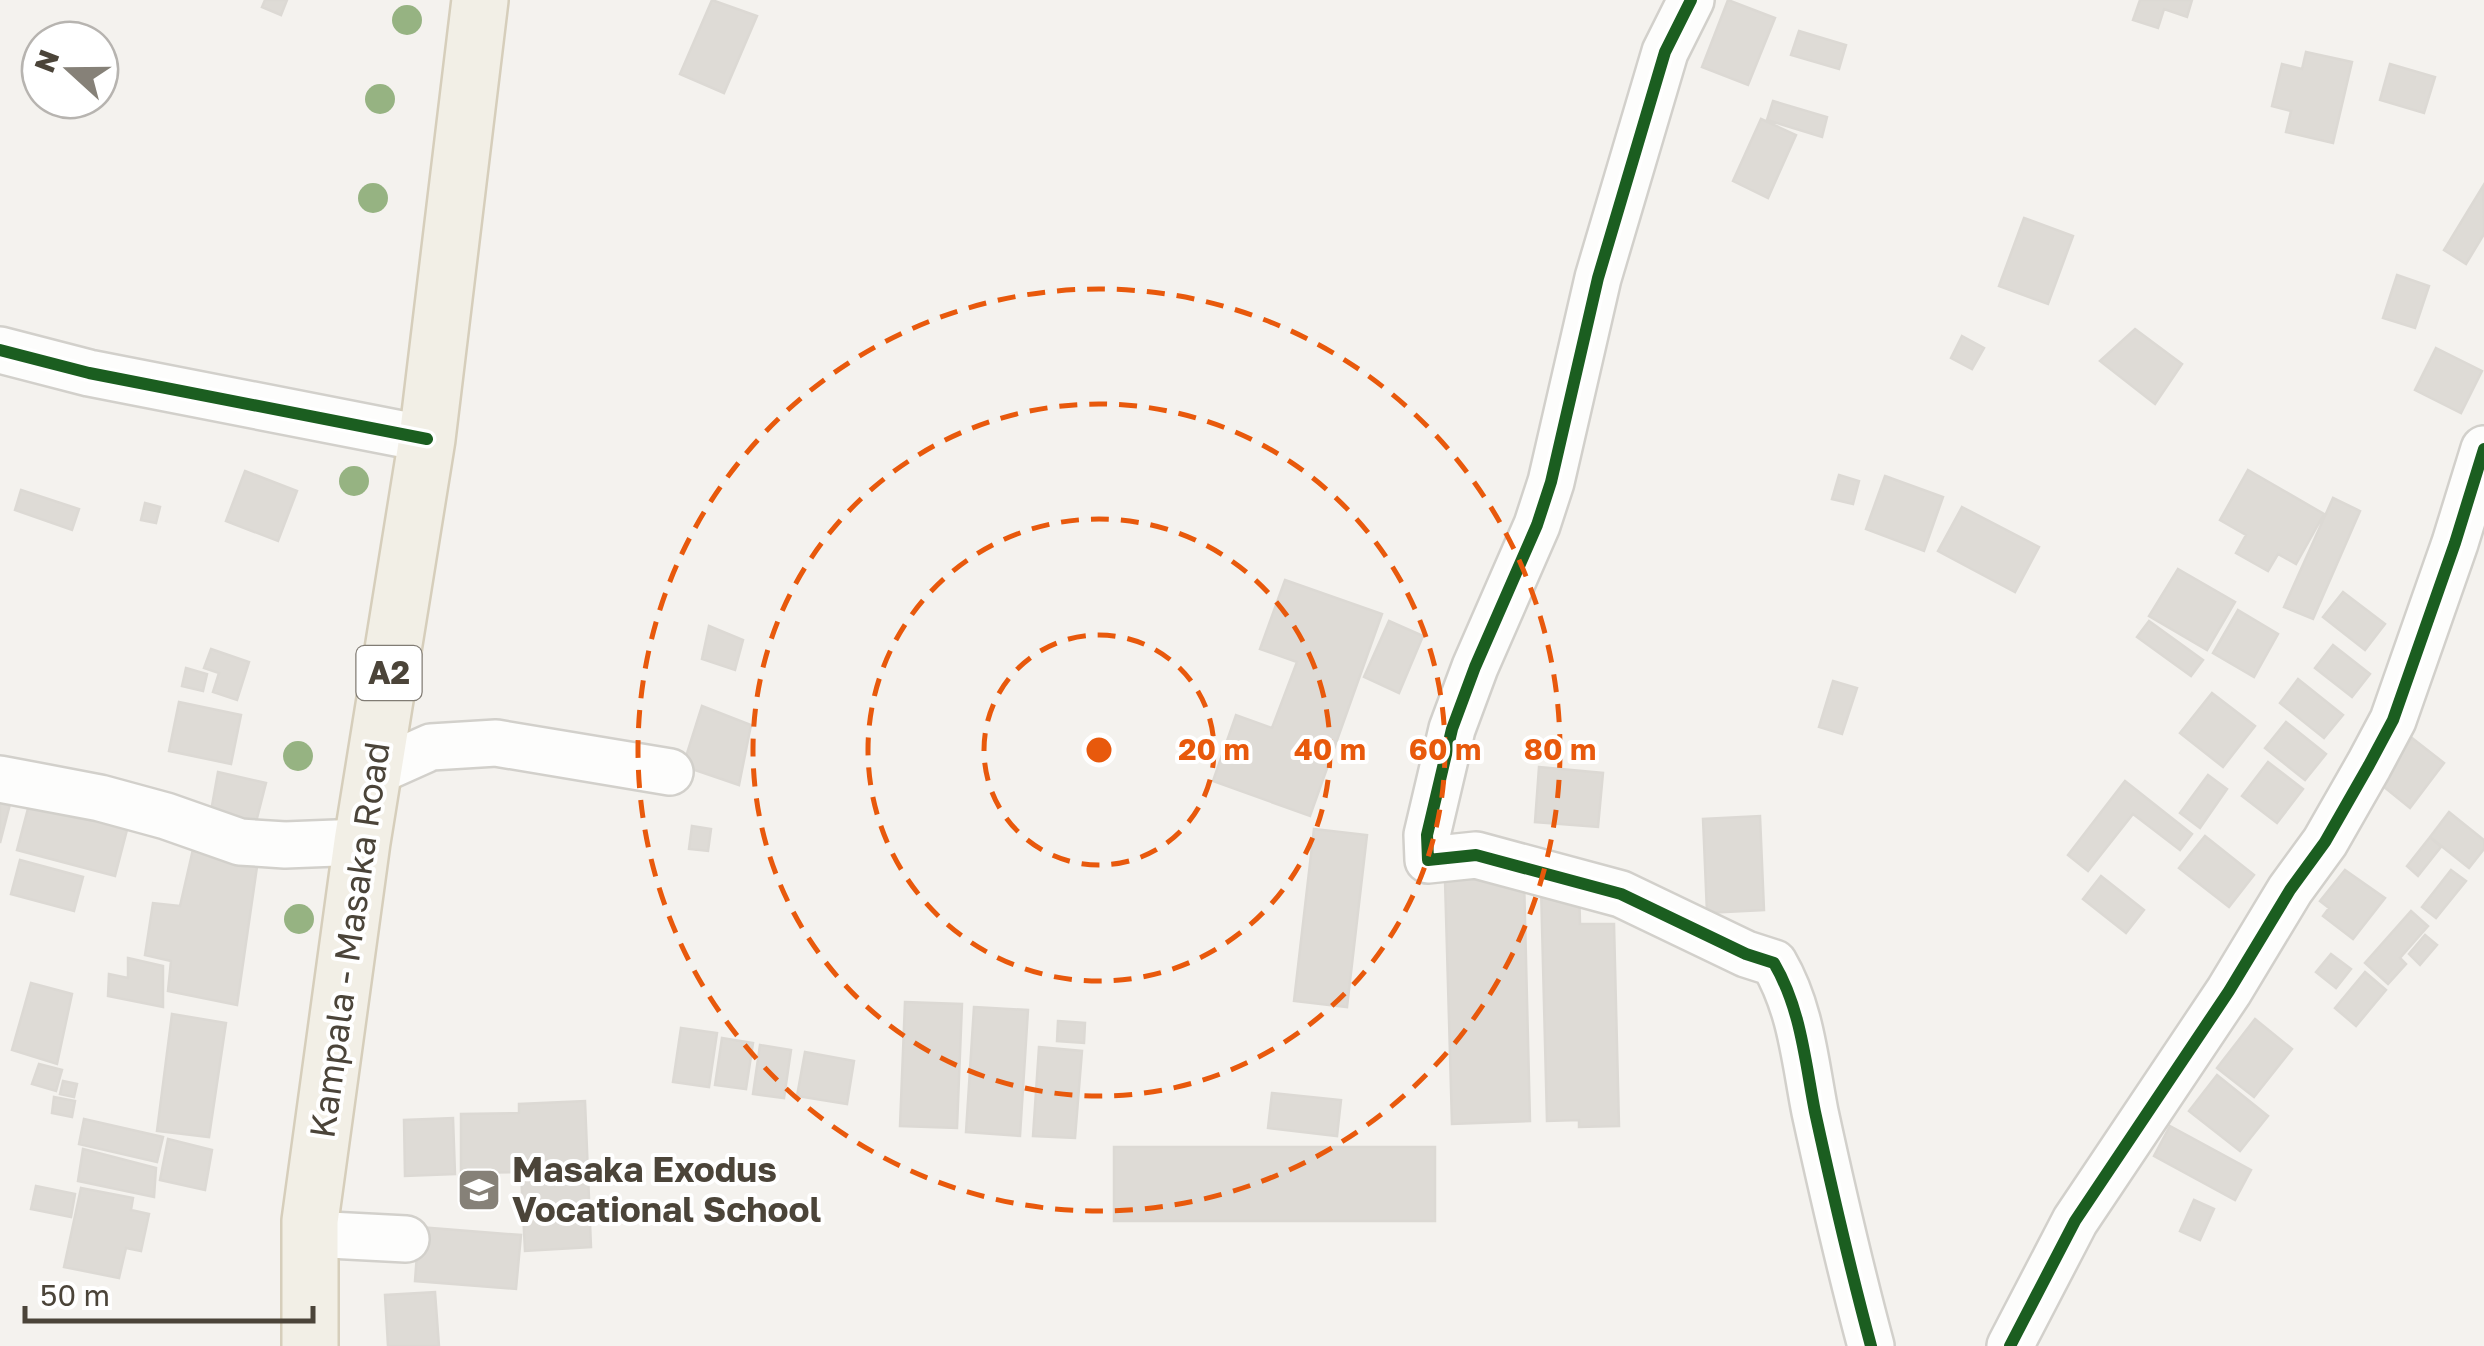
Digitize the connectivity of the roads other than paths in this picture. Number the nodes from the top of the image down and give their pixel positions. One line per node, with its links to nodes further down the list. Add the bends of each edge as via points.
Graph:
1 (480, 0): 4 (main road, Kampala - Masaka Road / A2)
2 (1691, 0): 13 (street, via 1665,52 1598,278 1538,525 1452,729 1427,835 1428,860 1476,855 1620,894 1774,963 1798,1021)
3 (0, 350): 4 (street, via 89,374)
4 (426, 439): 7 (main road, Kampala - Masaka Road / A2)
5 (2484, 450): 14 (street, via 2393,720 2325,842 2074,1222)
6 (670, 772): 7 (street, via 496,743 430,747)
7 (373, 773): 9 (main road, Kampala - Masaka Road / A2)
8 (0, 779): 9 (street, via 100,798 240,842)
9 (362, 842): 10 (main road, Kampala - Masaka Road / A2)
10 (310, 1234): 11 (street); 12 (main road, Kampala - Masaka Road / A2)
11 (406, 1239)
12 (310, 1346)
13 (1871, 1346)
14 (2010, 1346)

